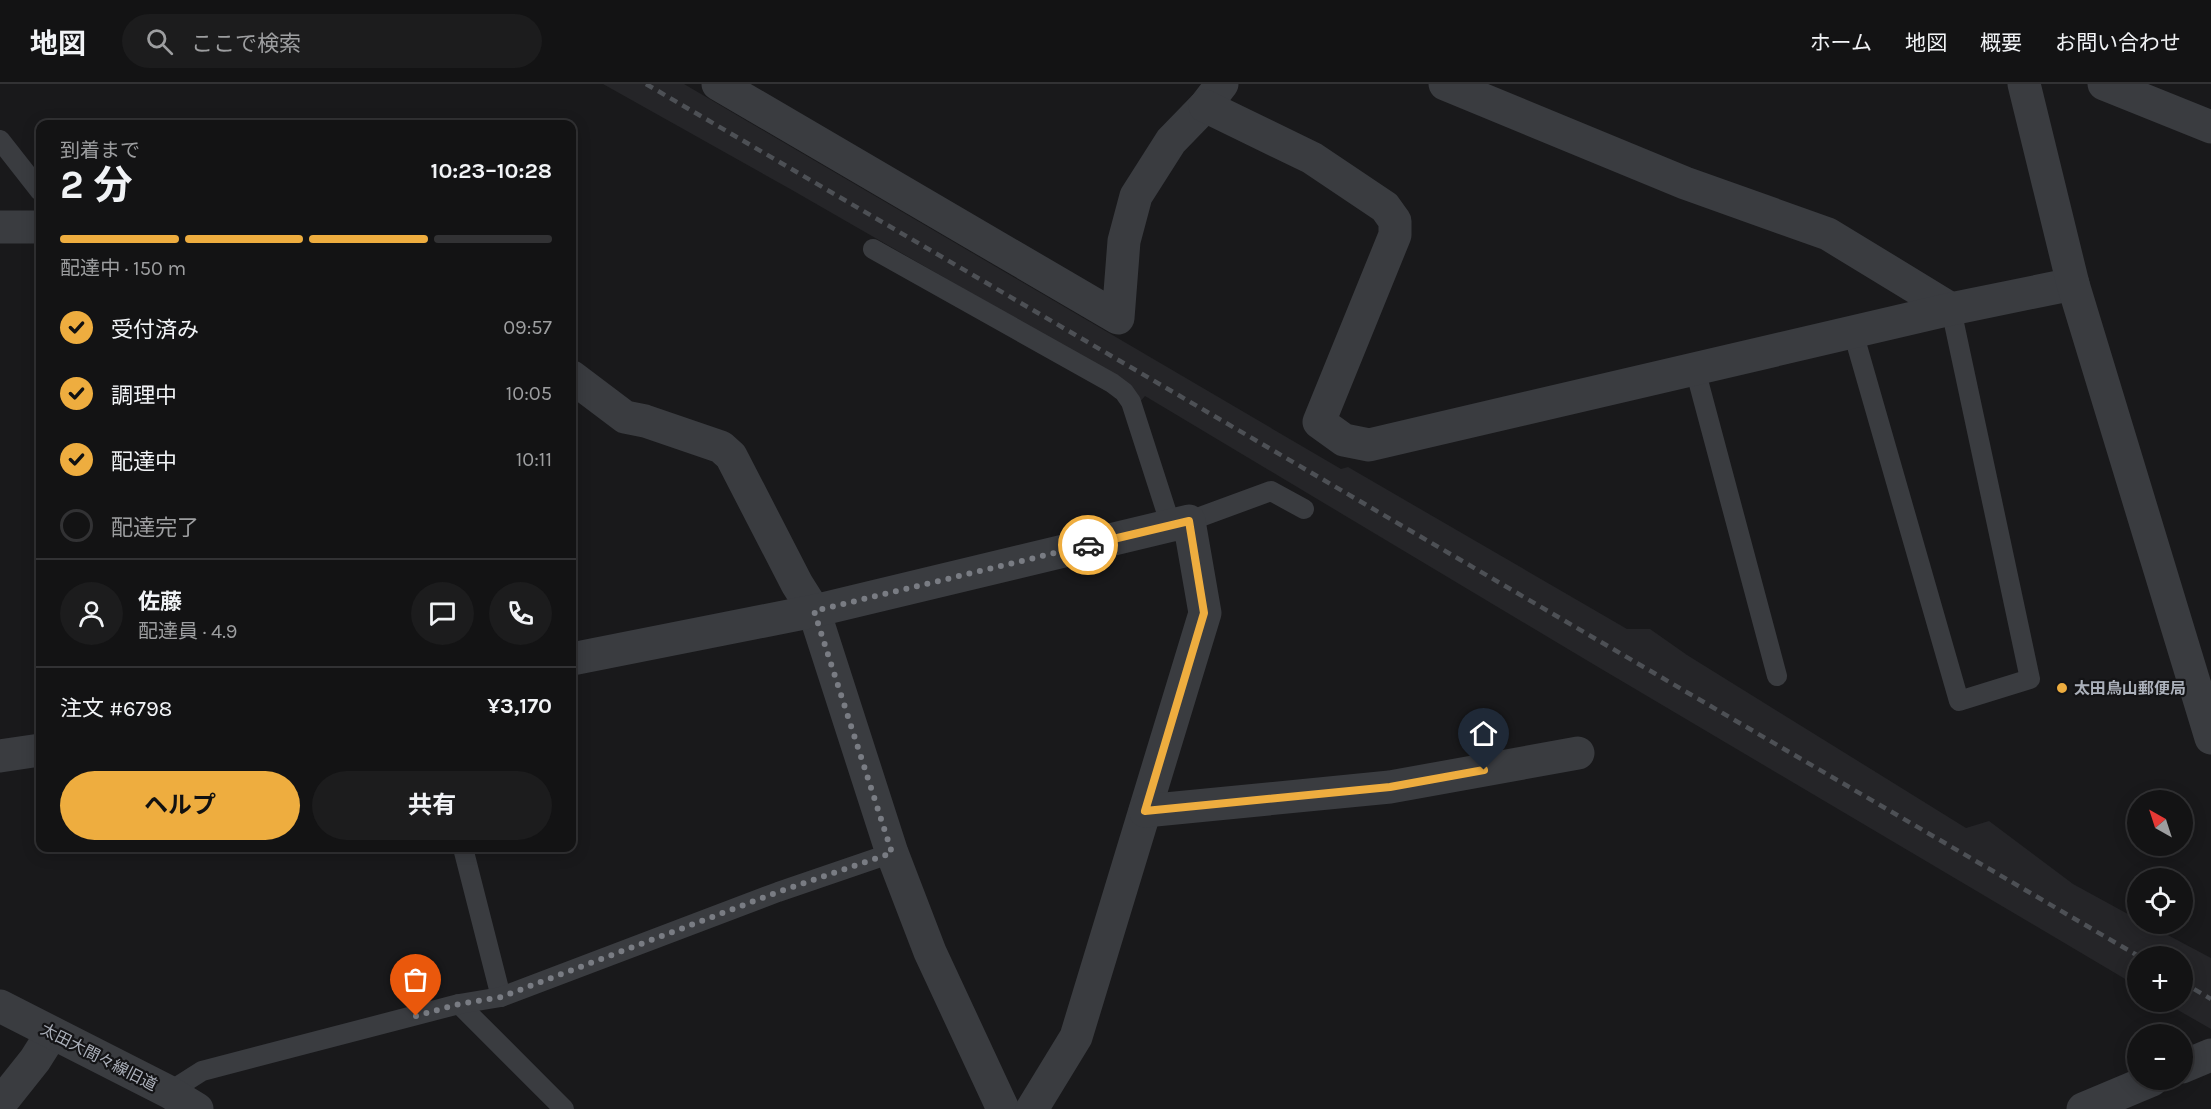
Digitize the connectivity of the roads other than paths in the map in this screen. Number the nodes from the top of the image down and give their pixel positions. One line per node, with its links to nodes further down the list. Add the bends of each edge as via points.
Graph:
1 (718, 84): 5 (street, via 1118,318 1124,242 1136,196 1171,141)
2 (1445, 84): 13 (street, via 1685,183 1828,234)
3 (2024, 84): 12 (street)
4 (2104, 84): 6 (street)
5 (1213, 95): 15 (street, via 1385,207 1395,221 1395,234 1319,422 1344,440 1369,445)
6 (2211, 127)
7 (0, 140): 8 (lane)
8 (36, 186)
9 (0, 227): 10 (street)
10 (36, 227)
11 (873, 249): 18 (lane, via 1124,392)
12 (2073, 284): 13 (street); 22 (street)
13 (1951, 309): 14 (street); 14 (lane, via 2030,679 1959,701)
14 (1853, 332): 15 (street)
15 (1695, 369): 21 (lane)
16 (576, 380): 19 (street, via 625,417 721,447 731,456)
17 (1304, 509): 18 (lane, via 1271,491)
18 (1180, 524): 19 (street); 26 (street, via 1204,613)
19 (814, 611): 20 (street); 28 (street)
20 (576, 658)
21 (1777, 676)
22 (2211, 738)
23 (36, 751): 25 (street)
24 (1578, 753): 26 (street, via 1390,787)
25 (0, 756)
26 (1145, 811): 41 (street, via 1076,1037)
27 (464, 852): 29 (lane)
28 (892, 853): 29 (lane); 40 (street, via 930,952)
29 (501, 997): 30 (lane)
30 (459, 1004): 36 (lane, via 202,1071); 39 (lane)
31 (0, 1006): 32 (street, 太田大間々線旧道)
32 (52, 1033): 36 (street, 太田大間々線旧道); 37 (street)
33 (2211, 1055): 34 (street)
34 (2193, 1062)
35 (2128, 1090): 42 (street)
36 (169, 1092): 38 (street, 太田大間々線旧道)
37 (0, 1104)
38 (197, 1109)
39 (564, 1109)
40 (1003, 1109)
41 (1032, 1109)
42 (2083, 1109)

